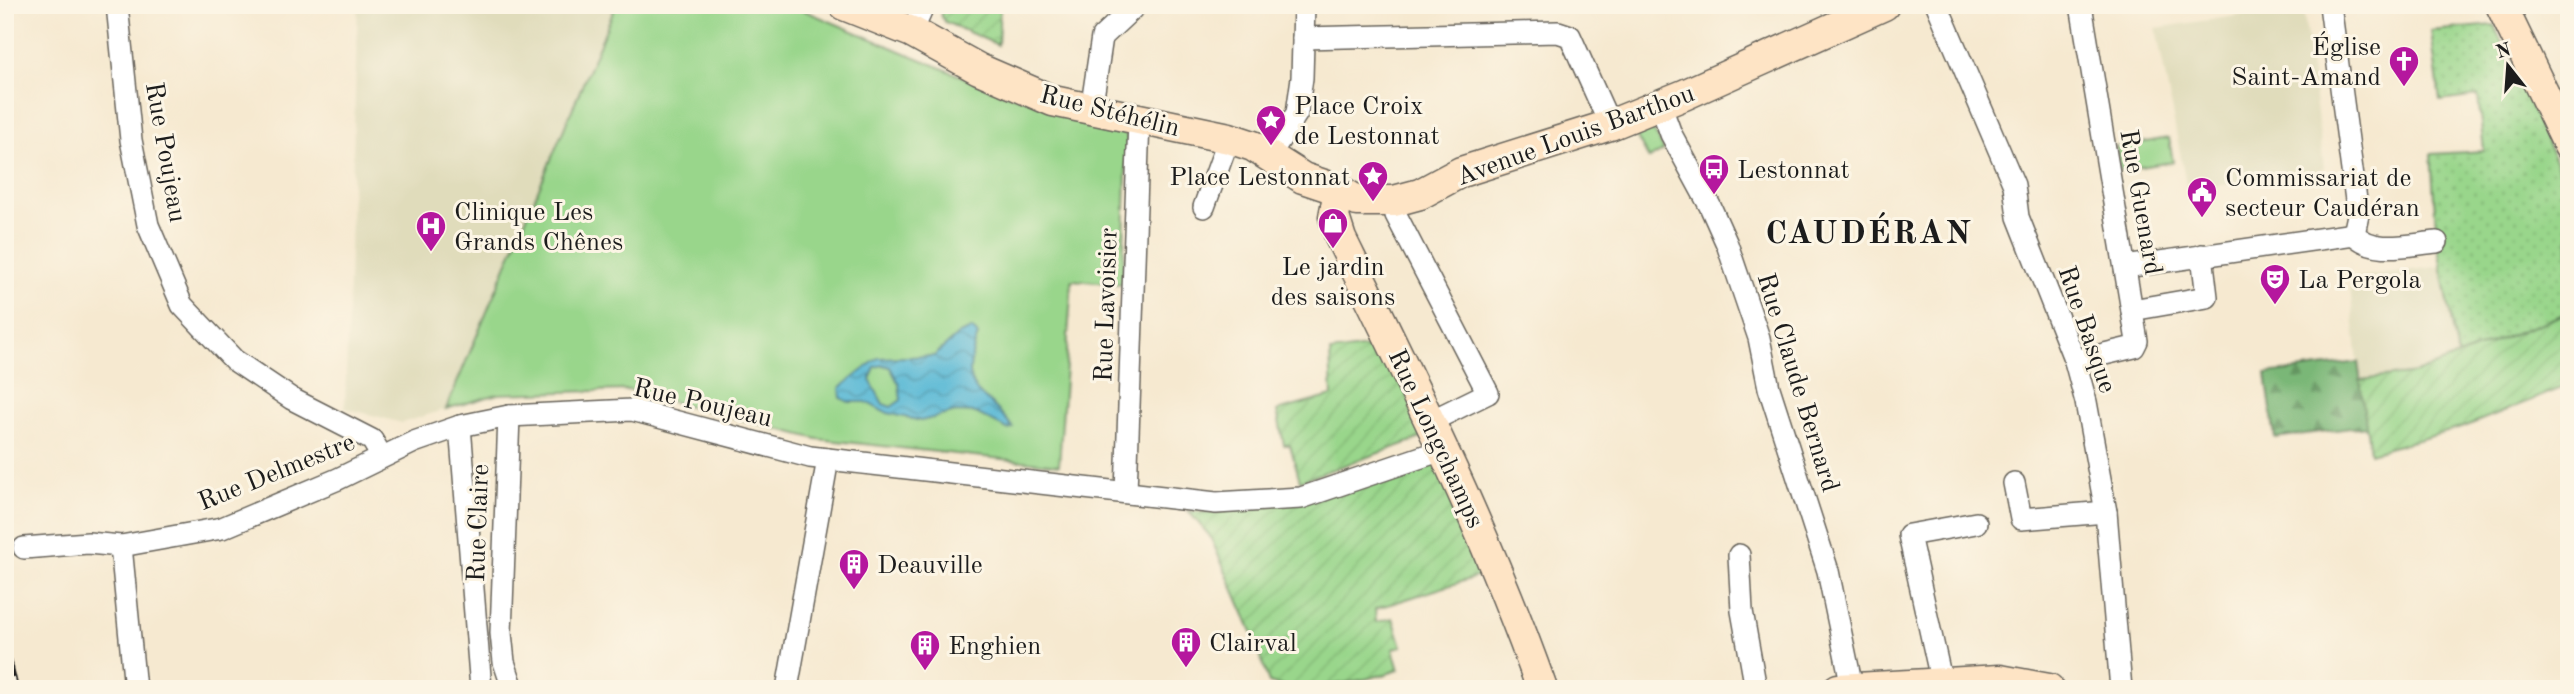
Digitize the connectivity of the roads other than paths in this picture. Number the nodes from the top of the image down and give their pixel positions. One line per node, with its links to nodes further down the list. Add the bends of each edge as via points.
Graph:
1 (117, 5): 33 (street, Rue Poujeau, via 131,140 148,225 182,305 234,360 292,399 372,440)
2 (844, 5): 10 (street, Rue Stéhélin)
3 (1136, 5): 13 (street, via 1102,37)
4 (1304, 5): 11 (street)
5 (1884, 5): 12 (street, Avenue Louis Barthou)
6 (1937, 5): 28 (street, Rue Basque, via 2014,185 2018,217)
7 (2081, 5): 26 (street, Rue Guenard)
8 (2330, 5): 23 (street, via 2358,215)
9 (2501, 5): 17 (street)
10 (918, 19): 13 (street, Rue Stéhélin, via 989,74 1053,101)
11 (1303, 38): 15 (street, via 1558,32 1570,36 1579,52); 18 (street, via 1297,113)
12 (1661, 104): 15 (street, Avenue Louis Barthou); 45 (street, Rue Claude Bernard, via 1671,134 1727,244 1759,338 1769,388 1828,571)
13 (1091, 111): 14 (street, Rue Stéhélin)
14 (1139, 120): 16 (street, Rue Stéhélin); 36 (street, Rue Lavoisier)
15 (1610, 125): 19 (street, Avenue Louis Barthou)
16 (1229, 138): 18 (street, Rue Stéhélin); 22 (street)
17 (2569, 146)
18 (1269, 156): 20 (street, Rue Stéhélin, via 1303,178)
19 (1461, 172): 20 (street); 21 (street, Avenue Louis Barthou, via 1420,194)
20 (1339, 190): 21 (street, Avenue Louis Barthou, via 1357,201); 30 (street, Rue Longchamps, via 1334,217 1341,239)
21 (1394, 201): 30 (street, via 1396,215 1488,393)
22 (1203, 207)
23 (2354, 234): 24 (street, via 2364,244 2378,247); 25 (street)
24 (2437, 242)
25 (2202, 255): 26 (street); 27 (street, via 2207,297)
26 (2125, 267): 27 (street, Rue Guenard)
27 (2133, 310): 28 (street, Rue Guenard, via 2134,347)
28 (2075, 361): 37 (street, Rue Basque)
29 (509, 416): 31 (street, Rue Poujeau); 34 (street, Rue Poujeau, via 632,410); 42 (street, Rue Claire)
30 (1431, 421): 32 (street, Rue Longchamps)
31 (460, 426): 33 (street, Rue Poujeau); 43 (street, Rue Claire)
32 (1445, 449): 36 (street, Rue Poujeau, via 1301,498 1216,503); 51 (street, Rue Longchamps, via 1511,601)
33 (382, 457): 39 (street, Rue Delmestre, via 222,528)
34 (828, 459): 36 (street, Rue Poujeau); 50 (street)
35 (2014, 483): 37 (street, via 2021,519)
36 (1126, 492)
37 (2106, 512): 53 (street, Rue Basque)
38 (1976, 523): 44 (street, via 1909,535)
39 (121, 546): 40 (street, Rue Delmestre); 47 (street)
40 (24, 548)
41 (1739, 555): 52 (street, via 1742,611)
42 (501, 633): 43 (street); 49 (street, Rue Claire)
43 (476, 634): 48 (street, Rue Claire)
44 (1942, 684): 45 (street); 46 (street, via 2000,680)
45 (1845, 688)
46 (2043, 688)
47 (135, 689)
48 (481, 689)
49 (513, 689)
50 (787, 689)
51 (1542, 689)
52 (1756, 689)
53 (2121, 689)

